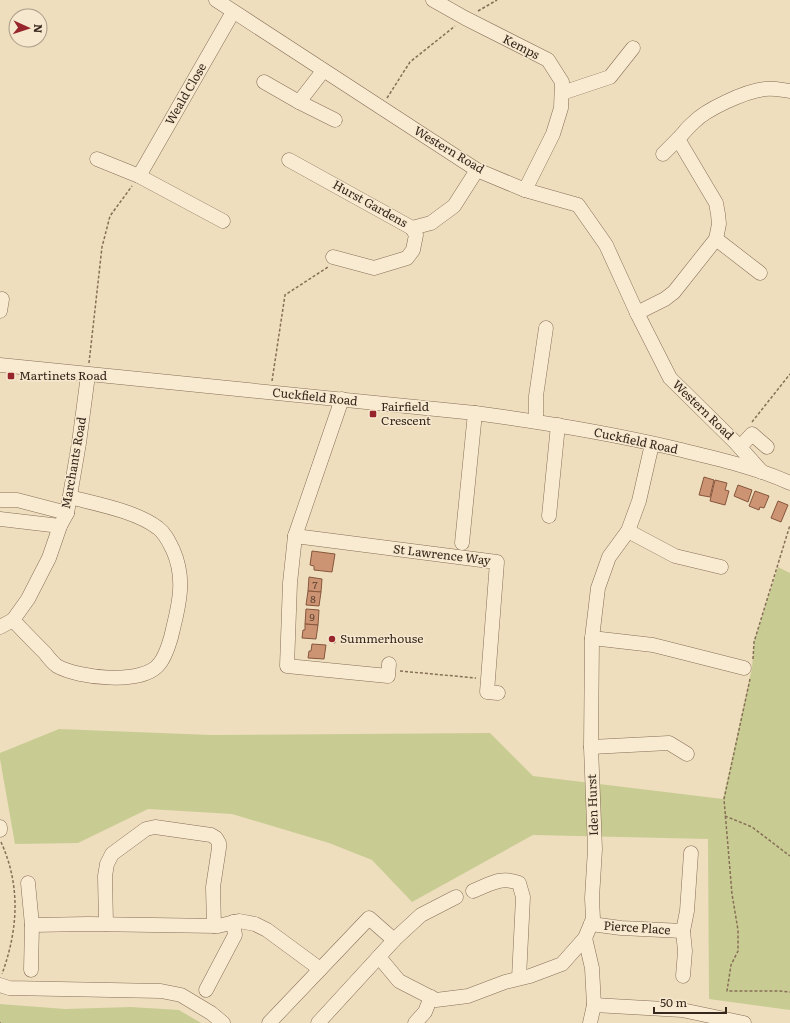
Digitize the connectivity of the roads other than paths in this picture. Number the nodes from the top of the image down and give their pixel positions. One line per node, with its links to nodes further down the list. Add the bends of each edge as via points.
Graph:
1 (216, 0): 3 (street, Western Road)
2 (433, 0): 8 (street, Kemps, via 548,60 562,82)
3 (233, 12): 5 (street, Western Road); 16 (street, Weald Close)
4 (633, 48): 8 (street, via 610,77)
5 (323, 71): 9 (street); 15 (street, Western Road)
6 (264, 82): 9 (street)
7 (790, 91): 11 (street, via 766,88 735,98 709,110 693,122)
8 (562, 92): 17 (street, Kemps, via 561,108 553,134)
9 (299, 102): 10 (street)
10 (335, 120)
11 (678, 139): 12 (street); 20 (street, via 716,203)
12 (664, 154)
13 (97, 159): 16 (street)
14 (289, 160): 19 (street, Hurst Gardens)
15 (477, 170): 17 (street, Western Road); 19 (street, Hurst Gardens, via 454,206 431,223)
16 (139, 176): 18 (street)
17 (526, 190): 23 (street, Western Road, via 578,205 606,245)
18 (223, 221)
19 (412, 228): 21 (street, via 416,235 413,250 407,258 374,268)
20 (716, 239): 22 (street); 23 (street, via 674,292)
21 (330, 262)
22 (760, 273)
23 (637, 313): 32 (street, Western Road, via 670,378)
24 (546, 328): 29 (street, via 536,396)
25 (0, 365): 26 (street, Cuckfield Road)
26 (88, 375): 27 (street, Cuckfield Road); 36 (street, Marchants Road)
27 (342, 400): 28 (street, Cuckfield Road); 43 (street)
28 (475, 413): 29 (street, Cuckfield Road); 44 (street)
29 (536, 421): 30 (street, Cuckfield Road)
30 (558, 425): 31 (street, Cuckfield Road); 39 (street)
31 (652, 444): 34 (street, Cuckfield Road); 42 (street, Iden Hurst, via 639,501)
32 (740, 447): 33 (street, via 752,434); 34 (street, Western Road)
33 (767, 447)
34 (762, 472): 35 (street, Cuckfield Road)
35 (790, 482)
36 (70, 497): 38 (street, Marchants Road); 46 (street, via 138,516 158,528 169,540 178,563 181,584 177,615 160,664 147,673 126,678 84,675 57,665)
37 (0, 500): 38 (street, via 17,500)
38 (67, 512): 41 (street, Marchants Road)
39 (549, 516)
40 (0, 519): 41 (street)
41 (60, 526): 46 (street, Marchants Road, via 49,558 28,599)
42 (628, 531): 45 (street, via 675,556); 48 (street, Iden Hurst, via 609,557 598,588)
43 (295, 536): 49 (street, via 290,583 287,666 388,676); 51 (street, St Lawrence Way, via 497,562 487,692)
44 (462, 542)
45 (721, 567)
46 (13, 620): 47 (street, Marchants Road)
47 (0, 627)
48 (592, 638): 50 (street, via 653,644); 52 (street, Iden Hurst)
49 (389, 667)
50 (744, 668)
51 (498, 693)
52 (591, 747): 53 (street, via 669,743); 62 (street, Iden Hurst, via 595,849)
53 (687, 754)
54 (0, 827): 55 (street)
55 (0, 830)
56 (691, 853): 65 (street, Pierce Place)
57 (28, 883): 63 (street)
58 (473, 891): 72 (street, via 498,880 519,883 523,897)
59 (456, 897): 67 (street, via 422,915)
60 (233, 922): 64 (street); 69 (street, via 255,924 267,930); 74 (street, via 235,936)
61 (106, 924): 63 (street); 64 (street); 64 (street, via 107,864 112,854 146,829 154,827 204,834 216,838 219,842 213,887)
62 (591, 924): 65 (street, Pierce Place); 66 (street, Iden Hurst)
63 (32, 925): 70 (street)
64 (214, 926)
65 (683, 931): 71 (street, Pierce Place)
66 (585, 938): 72 (street, Iden Hurst, via 562,964); 76 (street, via 592,968)
67 (394, 940): 68 (street); 69 (street, via 369,918)
68 (379, 957): 75 (street, Iden Hurst, via 399,981); 79 (street)
69 (320, 969): 78 (street)
70 (31, 970)
71 (683, 976)
72 (519, 978): 75 (street, Iden Hurst, via 468,996 436,1000)
73 (0, 985): 77 (street, via 10,988 161,991 181,995)
74 (206, 990)
75 (431, 997): 80 (street, via 425,1012)
76 (594, 1005): 81 (street); 82 (street, via 682,1010)
77 (223, 1023)
78 (269, 1023)
79 (318, 1023)
80 (415, 1023)
81 (590, 1023)
82 (744, 1023)

